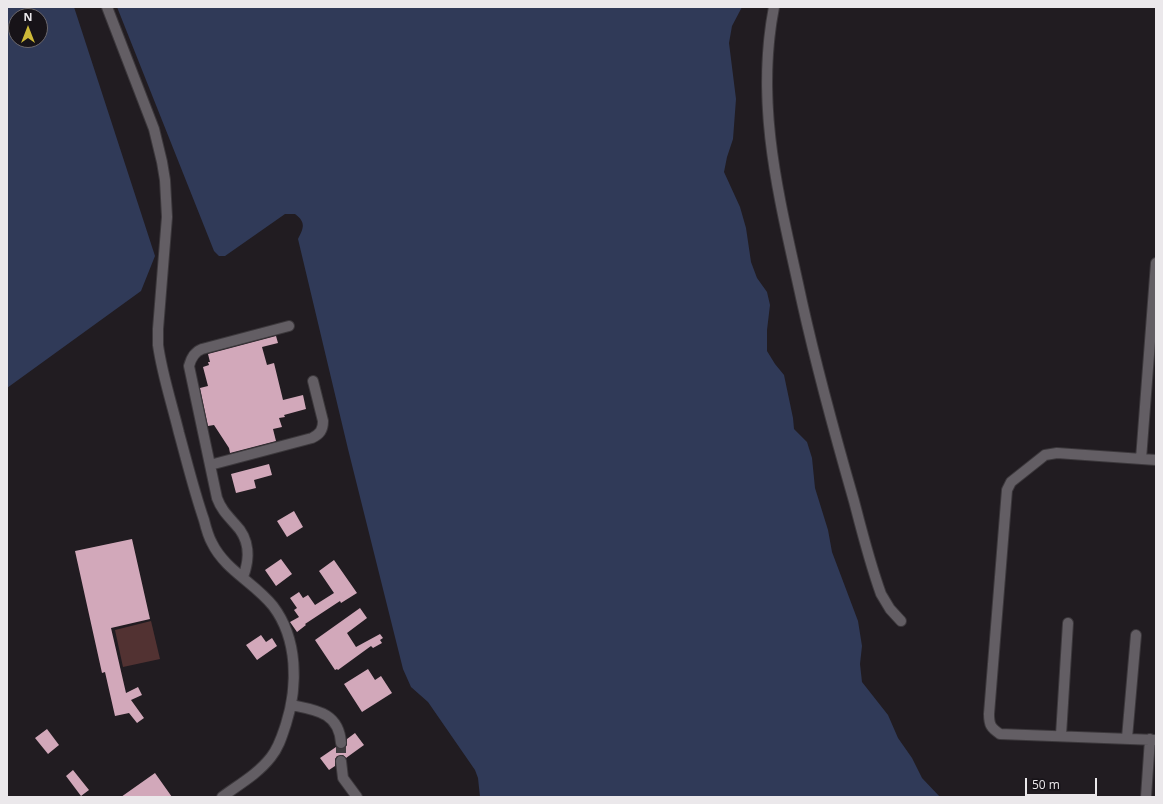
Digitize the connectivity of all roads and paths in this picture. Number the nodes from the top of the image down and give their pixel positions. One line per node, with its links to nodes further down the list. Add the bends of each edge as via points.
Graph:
1 (107, 7): 10 (lane, via 154,129 165,180 167,217 158,329 159,353 194,494 209,536 222,558)
2 (774, 7): 11 (lane, via 767,74 774,174 816,364 840,452 881,594)
3 (1156, 263): 5 (lane)
4 (289, 326): 9 (lane, via 202,349 193,356 189,366)
5 (1153, 340): 7 (lane)
6 (313, 381): 9 (lane, via 323,421 323,427 317,436)
7 (1141, 459): 8 (lane); 15 (lane, via 1057,453 1045,455 1011,482 1007,490 989,723 1000,734)
8 (1156, 460)
9 (210, 465): 10 (lane, via 220,506 243,534 246,542 248,560)
10 (243, 577): 14 (lane, via 274,607 285,630 294,661)
11 (901, 621)
12 (1068, 623): 15 (lane)
13 (1136, 635): 16 (lane)
14 (291, 705): 18 (lane, via 320,712 329,717 339,731); 20 (lane, via 281,739 272,756)
15 (1061, 735): 16 (lane)
16 (1127, 738): 17 (lane)
17 (1153, 739): 22 (lane)
18 (341, 743)
19 (341, 762): 21 (lane, via 343,778)
20 (222, 797)
21 (357, 797)
22 (1146, 797)

